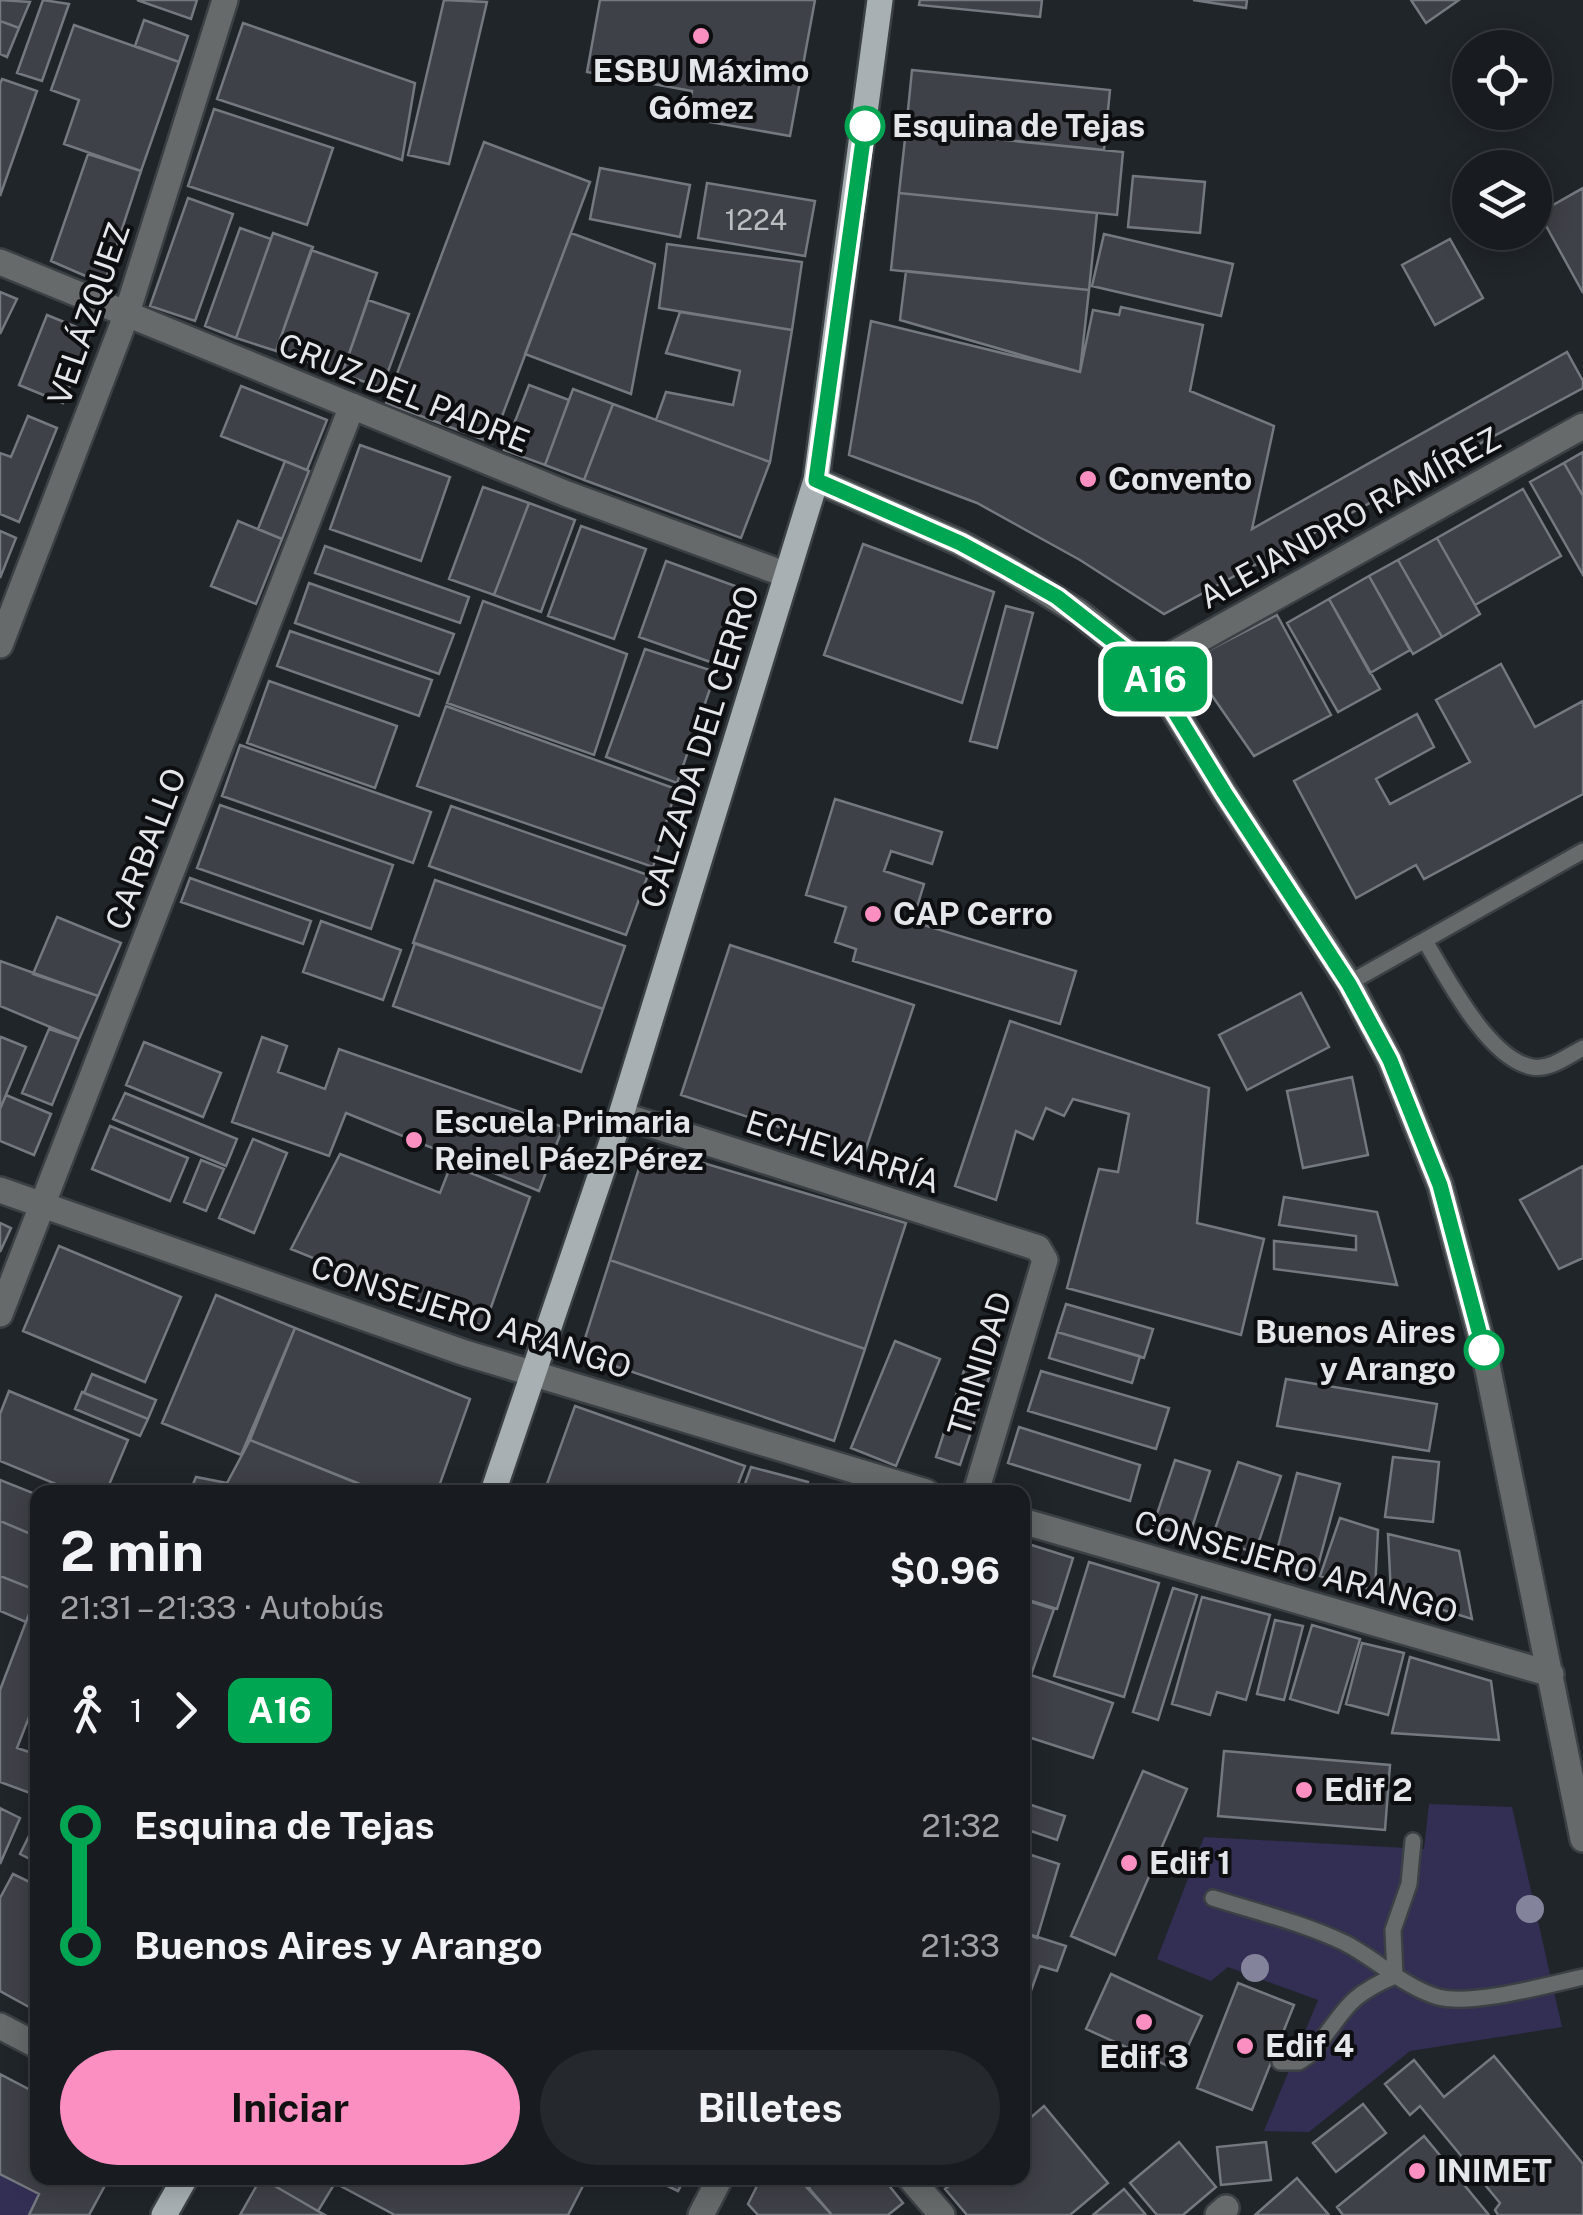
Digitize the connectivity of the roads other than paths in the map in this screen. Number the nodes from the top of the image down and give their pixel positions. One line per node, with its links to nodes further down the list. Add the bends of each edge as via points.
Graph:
1 (225, 0): 4 (street, VELÁZQUEZ)
2 (880, 0): 7 (main road, CALZADA DEL CERRO)
3 (0, 262): 4 (street, CRUZ DEL PADRE)
4 (126, 316): 5 (street, CRUZ DEL PADRE); 9 (street, VELÁZQUEZ)
5 (352, 406): 8 (street, CRUZ DEL PADRE); 17 (street, CARBALLO)
6 (1583, 426): 10 (street, ALEJANDRO RAMÍREZ)
7 (816, 480): 8 (main road, CALZADA DEL CERRO); 10 (street, via 1006,568 1057,597)
8 (787, 575): 15 (main road, CALZADA DEL CERRO)
9 (0, 645)
10 (1148, 668): 13 (street)
11 (1583, 852): 12 (lane)
12 (1425, 941): 13 (lane); 14 (lane, via 1472,1016 1510,1058 1550,1066)
13 (1349, 984): 25 (street, via 1390,1060 1440,1185 1484,1350)
14 (1583, 1048)
15 (621, 1114): 18 (street, ECHEVARRÍA); 20 (main road, CALZADA DEL CERRO)
16 (0, 1190): 17 (street, CONSEJERO ARANGO)
17 (43, 1207): 19 (street, CARBALLO); 20 (street, CONSEJERO ARANGO)
18 (1044, 1254): 23 (street, TRINIDAD)
19 (0, 1314)
20 (534, 1374): 21 (main road, CALZADA DEL CERRO); 22 (street, CONSEJERO ARANGO)
21 (495, 1485)
22 (903, 1485)
23 (978, 1485)
24 (1030, 1523): 25 (street, CONSEJERO ARANGO)
25 (1551, 1674): 26 (street)
26 (1583, 1839)
27 (1413, 1841): 29 (lane, via 1409,1884 1392,1930)
28 (1214, 1898): 29 (lane, via 1316,1930)
29 (1396, 1976): 30 (lane, via 1440,1997 1504,1994); 33 (lane, via 1356,1996 1308,2056)
30 (1583, 1977)
31 (0, 2026): 32 (street)
32 (30, 2042)
33 (1280, 2062)
34 (181, 2185): 37 (main road)
35 (717, 2185): 38 (street)
36 (916, 2185): 39 (street)
37 (164, 2215)
38 (702, 2215)
39 (942, 2215)

